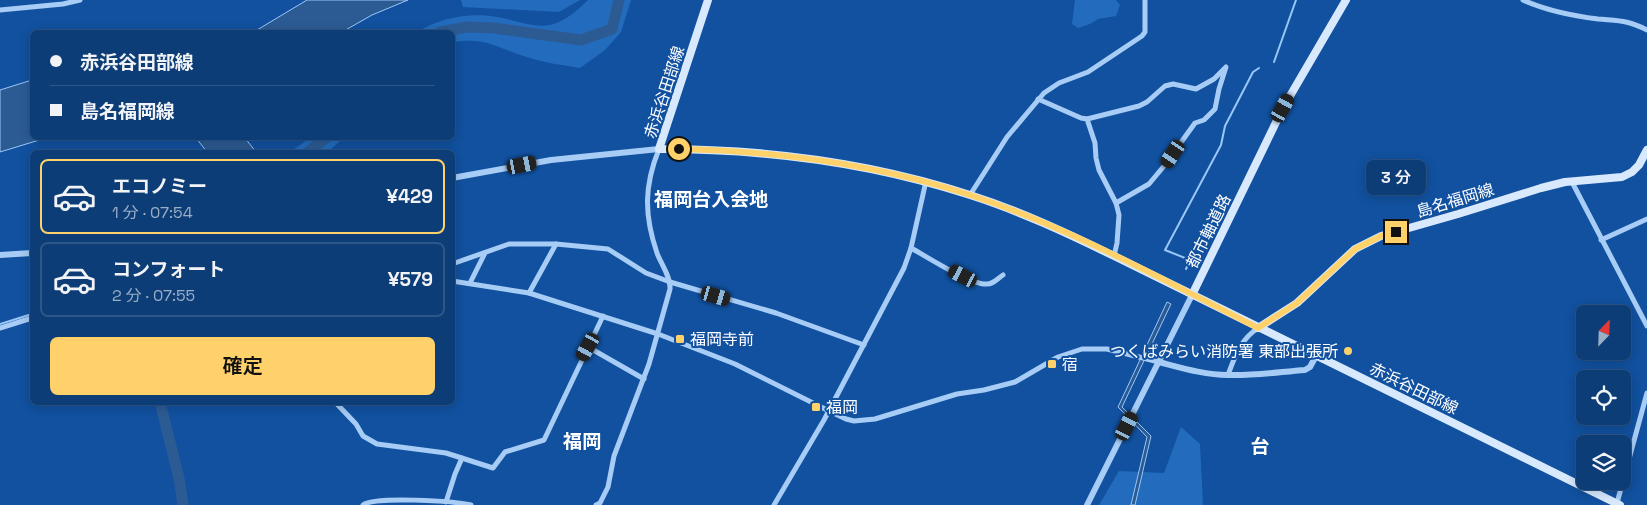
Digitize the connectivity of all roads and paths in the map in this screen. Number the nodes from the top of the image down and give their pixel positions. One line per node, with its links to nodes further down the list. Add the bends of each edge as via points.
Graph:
1 (80, 0): 6 (street)
2 (708, 0): 10 (main road, 赤浜谷田部線)
3 (1145, 0): 8 (street, via 1145,32 1142,36 1088,72 1058,83)
4 (1346, 0): 31 (main road, 都市軸道路, via 1283,108)
5 (1523, 0): 7 (street, via 1585,17 1630,22)
6 (0, 10)
7 (1647, 30)
8 (1038, 99): 9 (street); 15 (street, via 1007,137)
9 (1087, 119): 16 (street, via 1099,170); 16 (street, via 1139,106 1173,84 1196,89 1214,80 1226,67 1215,109 1204,120 1195,122 1149,184)
10 (659, 149): 12 (street, via 551,160); 13 (main road, 赤浜谷田部線, via 814,158); 28 (street, via 647,191 647,216 657,253)
11 (1647, 150): 14 (main road, 島名福岡線, via 1639,165 1628,174)
12 (455, 177)
13 (926, 181): 15 (main road, 赤浜谷田部線); 20 (street)
14 (1572, 182): 18 (street); 36 (main road, 島名福岡線, via 1541,188 1381,236 1355,249 1297,303)
15 (970, 195): 24 (main road, 赤浜谷田部線, via 1033,218)
16 (1116, 203): 24 (street, via 1120,222)
17 (1647, 219): 18 (street)
18 (1602, 240): 34 (street)
19 (556, 244): 22 (street, via 508,244); 28 (street, via 608,249 646,273); 30 (street)
20 (912, 248): 26 (street, via 980,283 989,284); 38 (street)
21 (30, 252): 23 (street)
22 (485, 254): 25 (street); 29 (street)
23 (0, 255)
24 (1114, 256): 31 (main road, 赤浜谷田部線)
25 (455, 263)
26 (1003, 276)
27 (455, 282): 29 (street)
28 (670, 282): 37 (street); 38 (street, via 776,313)
29 (470, 284): 30 (street)
30 (529, 293): 32 (street)
31 (1192, 295): 36 (main road, 赤浜谷田部線); 41 (street, 都市軸道路)
32 (603, 316): 37 (street); 39 (street)
33 (30, 319): 35 (street)
34 (1647, 326)
35 (0, 328)
36 (1258, 328): 40 (main road, 赤浜谷田部線); 42 (street, via 1240,345)
37 (658, 334): 43 (street); 46 (street, via 735,364)
38 (864, 345): 46 (street)
39 (588, 347): 43 (street); 47 (street, via 544,440 505,452 493,468)
40 (1316, 356): 42 (street, via 1305,370); 51 (main road, 赤浜谷田部線)
41 (1160, 362): 42 (street); 46 (street, via 1107,349 1082,349 1058,356 1015,382 957,394 875,419 846,420); 55 (street, 都市軸道路)
42 (1228, 375)
43 (644, 379): 50 (street, via 614,456 608,488)
44 (1647, 393): 51 (street)
45 (338, 405): 47 (street, via 364,436 377,444)
46 (829, 411): 54 (street)
47 (462, 458): 48 (street)
48 (446, 502): 49 (street); 53 (street)
49 (397, 503): 52 (street, via 372,500)
50 (600, 504)
51 (1619, 504)
52 (363, 505)
53 (471, 505)
54 (774, 505)
55 (1087, 505)

